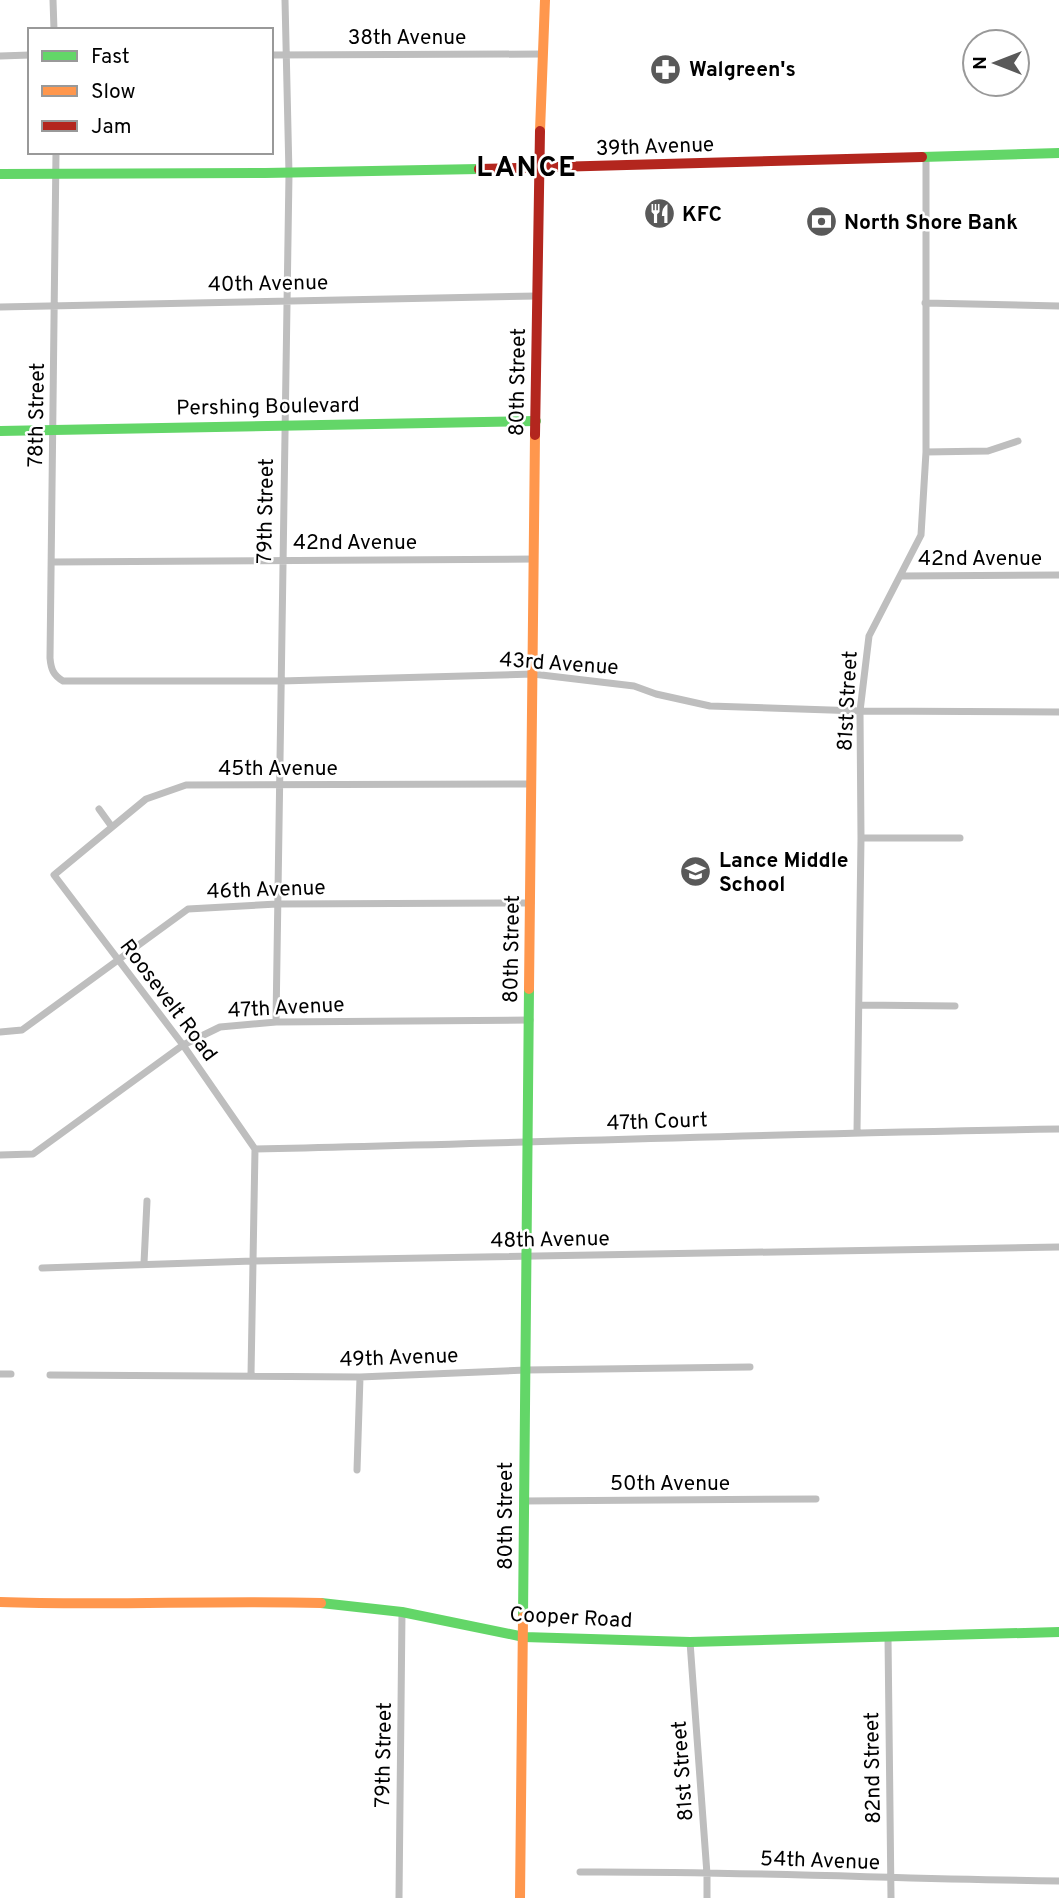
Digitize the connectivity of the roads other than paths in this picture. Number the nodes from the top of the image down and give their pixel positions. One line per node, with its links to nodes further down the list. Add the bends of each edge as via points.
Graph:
1 (53, 0): 4 (street)
2 (285, 0): 8 (street, 79th Street)
3 (545, 0): 5 (street, 80th Street)
4 (54, 28)
5 (543, 54): 8 (street, 38th Avenue); 13 (street, 80th Street)
6 (28, 55): 9 (street)
7 (273, 55): 8 (street, 38th Avenue)
8 (288, 55): 15 (street, 79th Street)
9 (0, 56)
10 (1059, 153): 12 (street, 39th Avenue)
11 (56, 154): 16 (street, 78th Street)
12 (926, 158): 13 (street, 39th Avenue); 19 (street, 81st Street)
13 (538, 170): 15 (street, 39th Avenue); 17 (street, 80th Street)
14 (0, 174): 16 (street, 39th Avenue)
15 (289, 174): 16 (street, 39th Avenue); 18 (street, 79th Street)
16 (56, 175): 20 (street, 78th Street)
17 (537, 296): 18 (street, 40th Avenue); 23 (street, 80th Street)
18 (285, 300): 20 (street, 40th Avenue); 24 (street, 79th Street)
19 (925, 303): 21 (street); 28 (street, 81st Street)
20 (55, 305): 22 (street, 40th Avenue); 25 (street, 78th Street)
21 (1059, 306)
22 (0, 307)
23 (536, 421): 24 (street, Pershing Boulevard); 29 (street, 80th Street)
24 (284, 425): 25 (street, Pershing Boulevard); 30 (street, 79th Street)
25 (54, 430): 26 (street, Pershing Boulevard); 31 (street, 78th Street)
26 (0, 431)
27 (1018, 441): 28 (street, via 988,451)
28 (926, 452): 33 (street, 81st Street, via 921,535)
29 (534, 559): 30 (street, 42nd Avenue); 34 (street, 80th Street)
30 (282, 560): 31 (street, 42nd Avenue); 36 (street, 79th Street)
31 (52, 562): 35 (street, 78th Street, via 50,658)
32 (1059, 575): 33 (street, 42nd Avenue)
33 (901, 576): 37 (street, 81st Street, via 869,636)
34 (533, 674): 36 (street, 43rd Avenue); 37 (street, 43rd Avenue, via 634,686 710,706); 39 (street, 80th Street)
35 (55, 676): 36 (street, 43rd Avenue, via 63,681)
36 (281, 681): 40 (street, 79th Street)
37 (860, 711): 38 (street, 43rd Avenue); 43 (street, 81st Street)
38 (1059, 712)
39 (532, 784): 40 (street, 45th Avenue); 46 (street, 80th Street)
40 (281, 786): 42 (street, 45th Avenue, via 186,785 146,799); 47 (street, 79th Street)
41 (99, 809): 42 (street)
42 (112, 827): 45 (street, 45th Avenue)
43 (861, 838): 44 (street); 49 (street, 81st Street)
44 (960, 838)
45 (54, 875): 48 (street, Roosevelt Road)
46 (531, 903): 47 (street, 46th Avenue); 51 (street, 80th Street)
47 (277, 904): 48 (street, 46th Avenue, via 188,909); 52 (street, 79th Street)
48 (116, 960): 53 (street, 46th Avenue, via 22,1030); 54 (street, Roosevelt Road)
49 (859, 1005): 50 (street); 56 (street, 81st Street)
50 (955, 1006)
51 (530, 1020): 52 (street, 47th Avenue); 57 (street, 80th Street)
52 (276, 1022): 54 (street, 47th Avenue, via 220,1027)
53 (0, 1032)
54 (183, 1045): 58 (street, Roosevelt Road); 59 (street, 47th Avenue, via 33,1154)
55 (1059, 1129): 56 (street, 47th Court)
56 (857, 1132): 57 (street, 47th Court)
57 (529, 1143): 58 (street, 47th Court); 62 (street, 80th Street)
58 (255, 1149): 63 (street)
59 (0, 1155)
60 (147, 1201): 64 (street)
61 (1059, 1247): 62 (street, 48th Avenue)
62 (527, 1257): 63 (street, 48th Avenue); 67 (street, 80th Street)
63 (253, 1261): 64 (street, 48th Avenue); 71 (street)
64 (144, 1263): 65 (street, 48th Avenue)
65 (42, 1268)
66 (750, 1367): 67 (street, 49th Avenue)
67 (526, 1370): 72 (street, 49th Avenue); 75 (street, 80th Street)
68 (0, 1374): 69 (street)
69 (11, 1374)
70 (50, 1375): 71 (street, 49th Avenue)
71 (251, 1375): 72 (street, 49th Avenue)
72 (360, 1377): 73 (street)
73 (358, 1470)
74 (817, 1499): 75 (street, 50th Avenue)
75 (523, 1501): 79 (street, 80th Street)
76 (0, 1602): 77 (street, Cooper Road, via 241,1601 342,1604)
77 (402, 1612): 79 (street, Cooper Road); 86 (street, 79th Street)
78 (1059, 1632): 80 (street, Cooper Road)
79 (524, 1637): 81 (street, Cooper Road); 87 (street, 80th Street)
80 (888, 1637): 81 (street, Cooper Road); 84 (street, 82nd Street)
81 (690, 1642): 83 (street, 81st Street)
82 (580, 1872): 83 (street, 54th Avenue)
83 (707, 1874): 84 (street, 54th Avenue); 88 (street, 81st Street)
84 (891, 1879): 85 (street, 54th Avenue); 89 (street, 82nd Street)
85 (1059, 1881)
86 (399, 1898)
87 (520, 1898)
88 (707, 1898)
89 (891, 1898)

